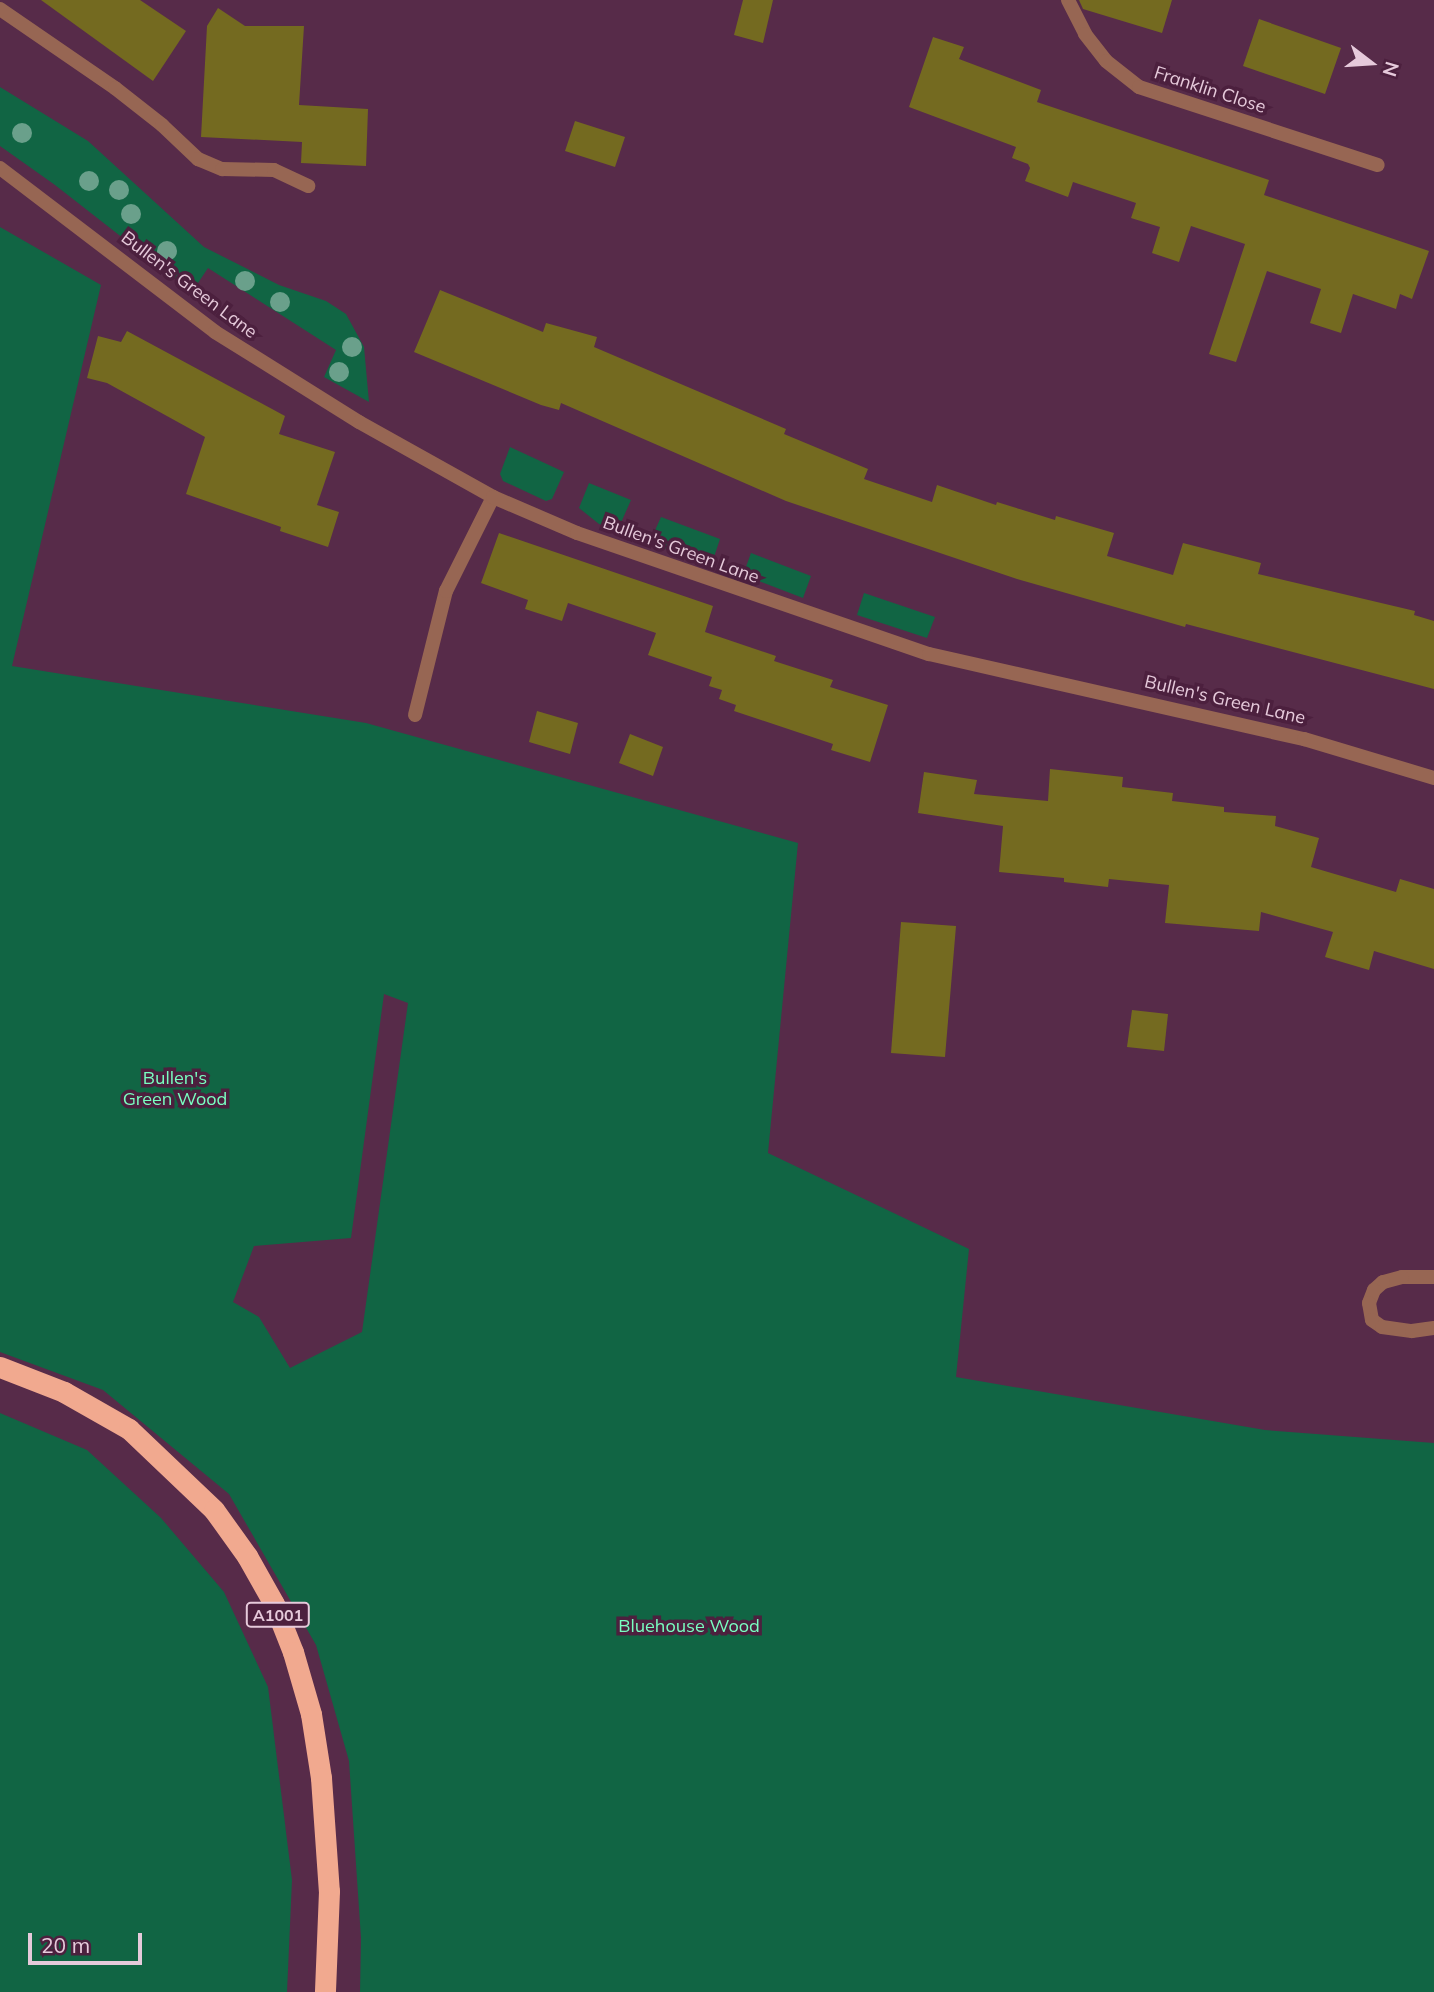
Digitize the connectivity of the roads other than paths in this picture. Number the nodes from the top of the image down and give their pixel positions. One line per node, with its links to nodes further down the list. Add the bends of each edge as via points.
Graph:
1 (1068, 0): 3 (street, Franklin Close, via 1085,34 1106,61 1139,87)
2 (0, 9): 5 (street, via 115,88 198,159 222,169 274,170)
3 (1378, 165)
4 (0, 168): 6 (street, Bullen's Green Lane, via 215,332 359,422)
5 (308, 186)
6 (493, 497): 7 (street, via 446,591); 8 (street, Bullen's Green Lane, via 662,565 929,654 1304,739)
7 (415, 715)
8 (1434, 778)
9 (1434, 1277): 10 (street, via 1383,1282 1369,1303 1372,1320 1382,1327)
10 (1434, 1328)
11 (0, 1367): 12 (highway, A1001, via 64,1392 129,1429 214,1510 274,1604 311,1714 321,1777 329,1891)
12 (326, 1992)

